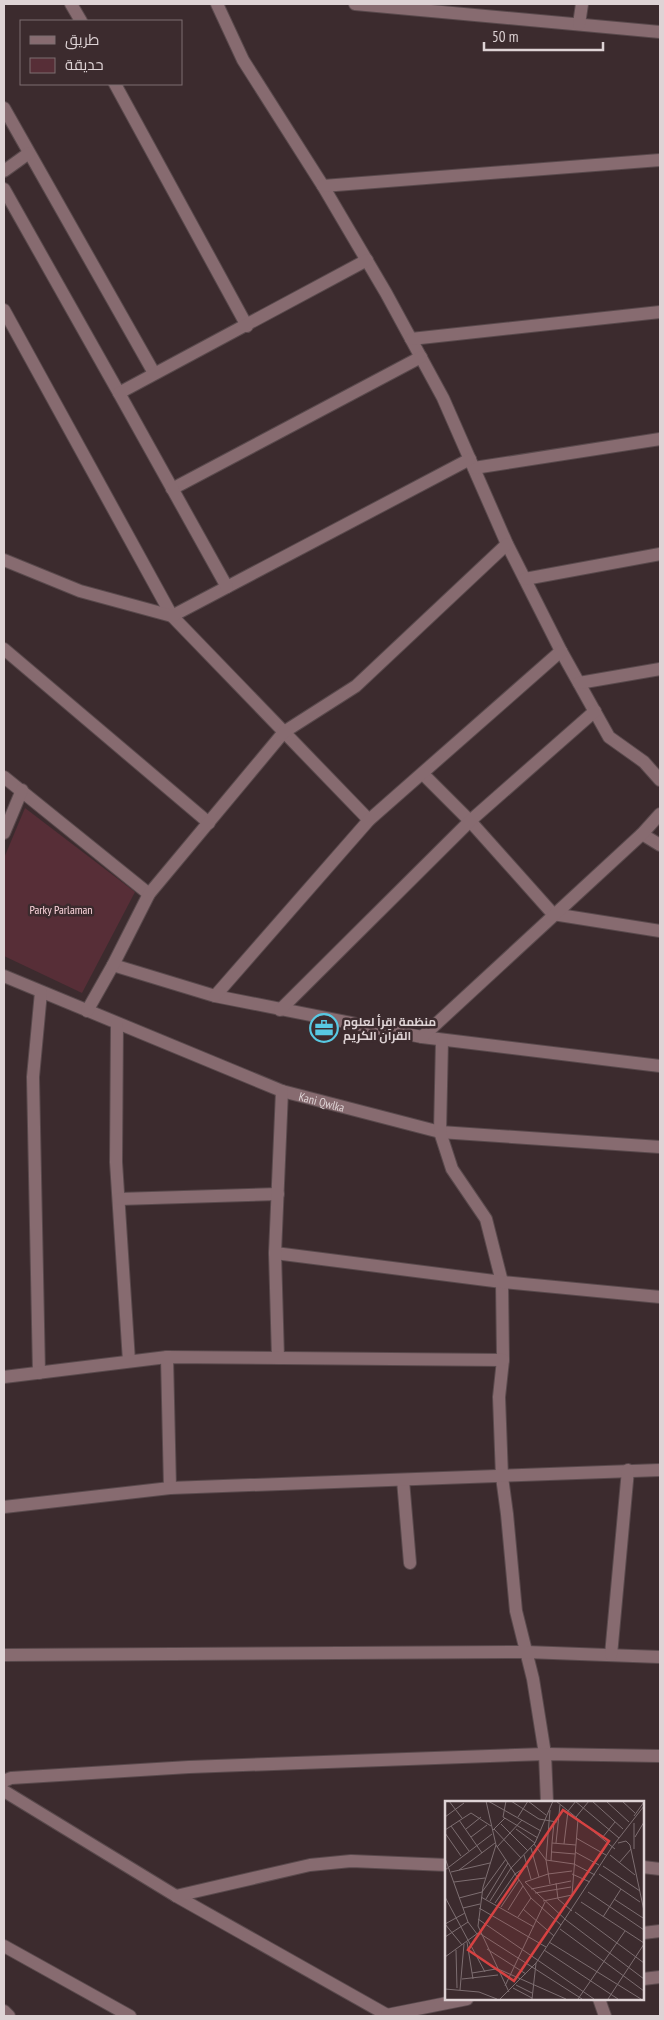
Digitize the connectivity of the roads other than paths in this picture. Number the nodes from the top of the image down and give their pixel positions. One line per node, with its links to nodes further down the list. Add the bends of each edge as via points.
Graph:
1 (71, 4): 6 (street)
2 (217, 4): 14 (street, via 243,60)
3 (355, 4): 5 (street)
4 (582, 4): 7 (street)
5 (462, 8): 7 (street)
6 (80, 20)
7 (579, 24): 8 (street)
8 (660, 32)
9 (116, 85): 19 (street)
10 (4, 108): 11 (street)
11 (29, 153): 13 (street); 22 (street)
12 (660, 160): 14 (street)
13 (4, 171)
14 (323, 186): 16 (street)
15 (4, 189): 23 (street)
16 (367, 260): 19 (street); 20 (street)
17 (4, 310): 32 (street)
18 (660, 312): 20 (street)
19 (247, 326): 22 (street)
20 (411, 339): 21 (street)
21 (421, 357): 25 (street); 26 (street)
22 (154, 373): 23 (street)
23 (119, 393): 26 (street)
24 (660, 439): 25 (street)
25 (472, 464): 27 (street); 31 (street)
26 (172, 488): 31 (street)
27 (507, 544): 30 (street); 38 (street, via 356,686)
28 (660, 554): 30 (street)
29 (4, 560): 32 (street, via 80,591)
30 (525, 579): 34 (street)
31 (227, 587): 32 (street)
32 (172, 616): 38 (street)
33 (4, 649): 46 (street)
34 (561, 651): 36 (street); 39 (street)
35 (660, 669): 36 (street)
36 (579, 683): 37 (street)
37 (595, 711): 41 (street, via 610,737 644,762); 45 (street)
38 (284, 732): 44 (street); 46 (street)
39 (424, 774): 44 (street); 45 (street)
40 (4, 776): 42 (street)
41 (660, 780)
42 (22, 790): 47 (street); 50 (street)
43 (660, 814): 48 (street)
44 (369, 820): 56 (street)
45 (470, 821): 51 (street); 57 (street)
46 (209, 823): 50 (street)
47 (4, 833)
48 (642, 834): 49 (street); 51 (street)
49 (660, 845)
50 (149, 894): 53 (street)
51 (553, 914): 52 (street); 60 (street)
52 (660, 932)
53 (113, 965): 56 (street); 58 (street)
54 (4, 976): 55 (street, Kani Qwlka)
55 (41, 992): 58 (street, Kani Qwlka); 75 (street, via 33,1077)
56 (215, 996): 57 (street)
57 (280, 1010): 60 (street)
58 (87, 1012): 59 (street, Kani Qwlka)
59 (117, 1024): 63 (street, Kani Qwlka); 67 (street, via 116,1162)
60 (422, 1037): 61 (street)
61 (442, 1040): 62 (street); 64 (street)
62 (660, 1066)
63 (282, 1091): 64 (street, Kani Qwlka); 66 (street)
64 (440, 1132): 65 (street, Kani Qwlka); 69 (street, via 452,1169 486,1219)
65 (660, 1147)
66 (278, 1194): 67 (street); 68 (street)
67 (119, 1199): 74 (street)
68 (275, 1253): 69 (street); 72 (street)
69 (502, 1282): 70 (street); 73 (street)
70 (660, 1297)
71 (167, 1357): 72 (street); 74 (street); 81 (street)
72 (278, 1358): 73 (street)
73 (503, 1360): 79 (street, via 499,1397)
74 (129, 1361): 75 (street)
75 (40, 1373): 76 (street)
76 (4, 1377)
77 (628, 1470): 78 (street); 79 (street); 86 (street)
78 (660, 1470)
79 (502, 1477): 80 (street); 84 (street, via 516,1611)
80 (403, 1480): 81 (street); 83 (street)
81 (170, 1488): 82 (street)
82 (4, 1507)
83 (410, 1563)
84 (526, 1652): 85 (street); 86 (street); 88 (street)
85 (4, 1655)
86 (611, 1655): 87 (street)
87 (660, 1657)
88 (546, 1754): 89 (street); 90 (street, via 189,1767); 92 (street)
89 (660, 1756)
90 (4, 1781)
91 (4, 1792): 96 (street)
92 (548, 1801)
93 (445, 1865): 96 (street, via 351,1861 310,1865)
94 (644, 1867): 95 (street)
95 (660, 1869)
96 (176, 1896): 107 (street)
97 (660, 1931): 98 (street)
98 (644, 1933)
99 (4, 1946): 106 (street)
100 (660, 1977): 101 (street)
101 (644, 1980)
102 (462, 2000): 107 (street)
103 (600, 2000): 108 (street)
104 (4, 2011): 105 (street)
105 (9, 2016)
106 (130, 2016)
107 (388, 2016)
108 (605, 2016)

